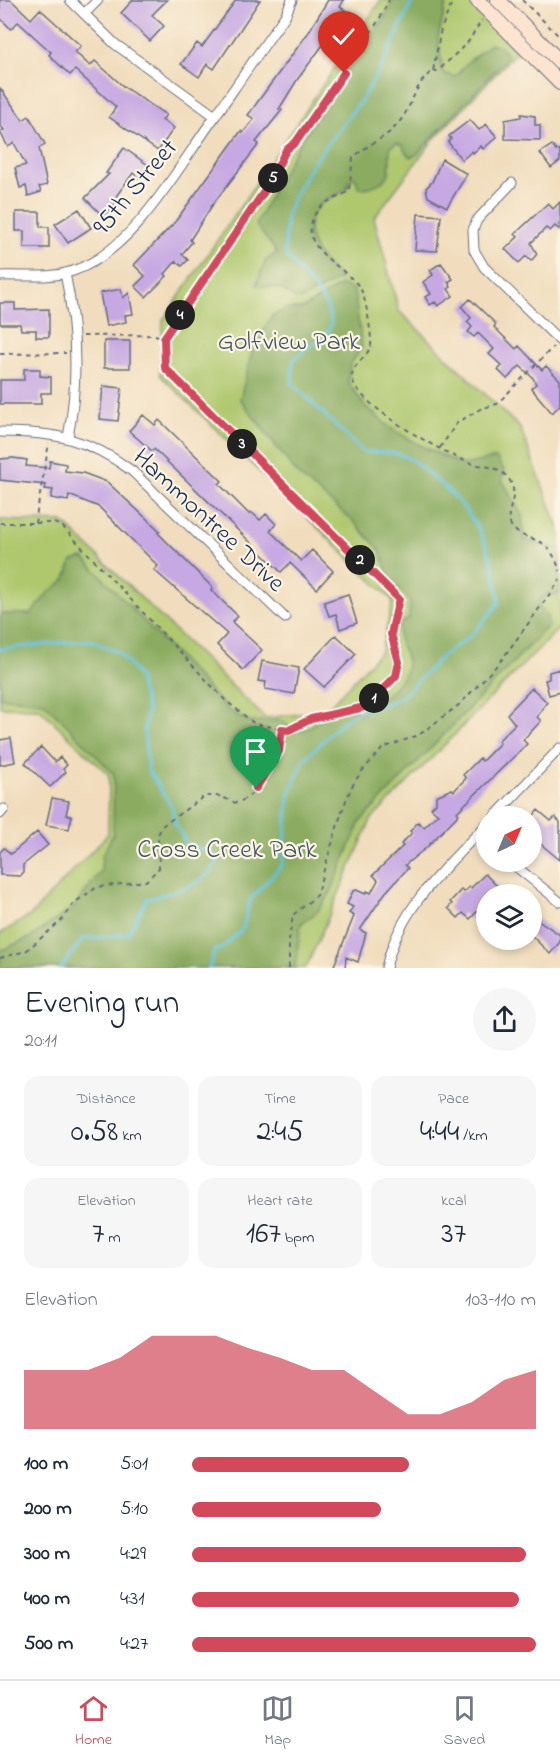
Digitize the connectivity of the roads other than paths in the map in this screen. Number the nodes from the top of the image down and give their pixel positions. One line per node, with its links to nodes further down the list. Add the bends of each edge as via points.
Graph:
1 (70, 0): 6 (street)
2 (98, 0): 6 (street)
3 (292, 0): 9 (street, 95th Street, via 285,16)
4 (477, 0): 8 (main road)
5 (498, 0): 7 (main road)
6 (84, 14): 9 (street, via 141,64)
7 (560, 62)
8 (560, 83)
9 (215, 116): 11 (street, 95th Street, via 149,209 112,248 94,262)
10 (512, 183): 13 (street, via 477,220 474,250 484,267)
11 (65, 273): 12 (street, 95th Street); 15 (street, via 75,336 76,379)
12 (0, 276)
13 (560, 341)
14 (0, 432): 15 (street, Hammontree Drive)
15 (68, 437): 16 (street, Hammontree Drive, via 101,450 132,471)
16 (285, 618)
17 (560, 748): 18 (street)
18 (505, 806)
19 (476, 843): 22 (street, via 417,899 394,940)
20 (523, 872): 21 (street)
21 (560, 902)
22 (386, 968)

